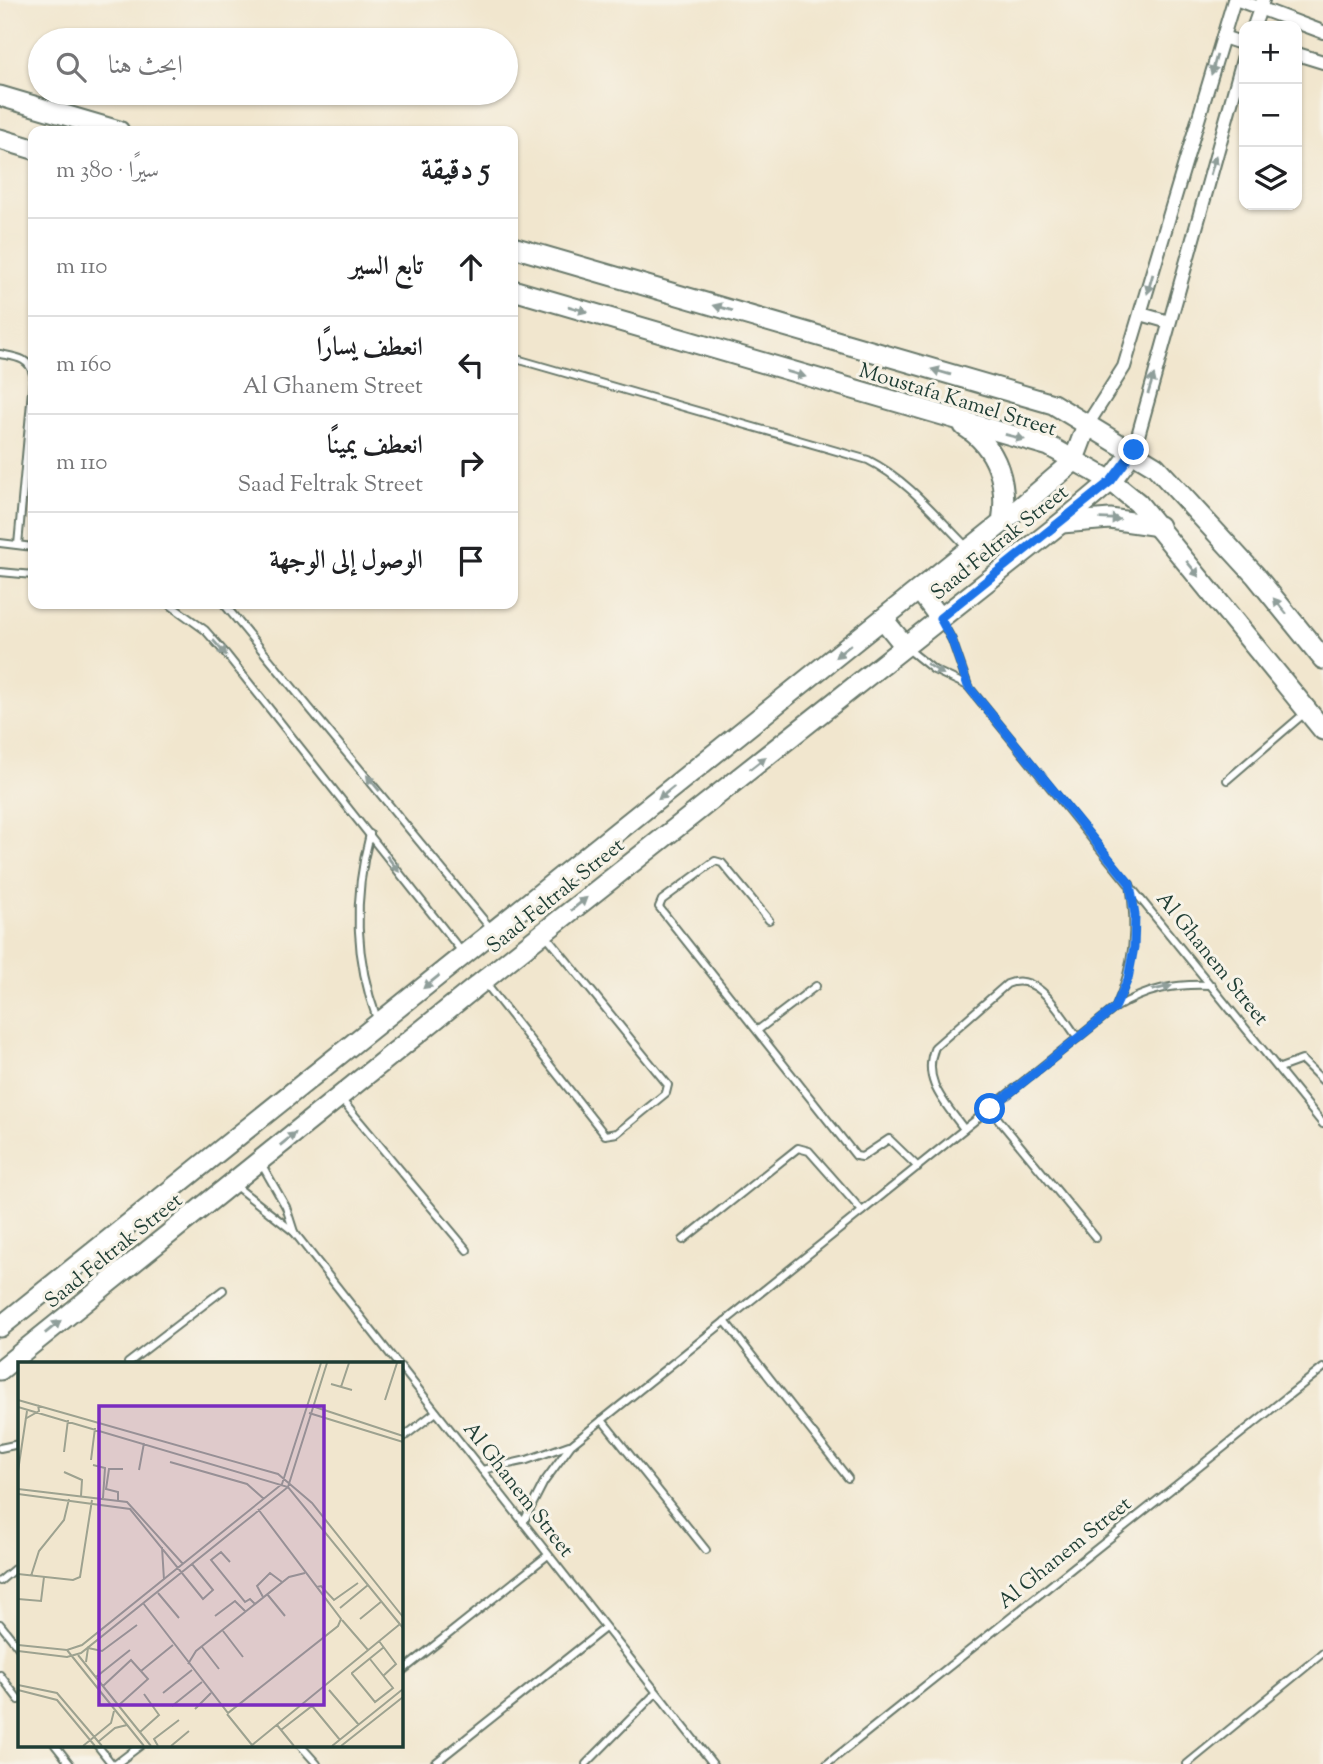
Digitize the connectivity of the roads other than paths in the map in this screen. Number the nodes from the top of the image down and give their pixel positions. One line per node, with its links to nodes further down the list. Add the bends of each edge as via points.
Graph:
1 (1236, 0): 2 (street); 5 (street)
2 (1262, 4): 3 (street); 4 (street)
3 (1256, 21)
4 (1323, 32)
5 (1223, 37): 6 (street); 18 (street, one-way to 18)
6 (1239, 42)
7 (1302, 56): 8 (street)
8 (1323, 62)
9 (1239, 74): 19 (street, one-way to 9)
10 (0, 96): 11 (street)
11 (28, 104)
12 (31, 105): 13 (street)
13 (102, 126)
14 (0, 139): 15 (street)
15 (28, 147)
16 (518, 248): 24 (street, Moustafa Kamel Street, one-way to 16, via 1053,404)
17 (518, 291): 23 (street, Moustafa Kamel Street, one-way to 23)
18 (1141, 314): 19 (street); 24 (street, via 1124,368)
19 (1169, 322): 26 (street, one-way to 19)
20 (0, 354): 22 (lane)
21 (518, 359): 35 (lane, via 868,460 889,470)
22 (28, 363)
23 (954, 420): 27 (street, Moustafa Kamel Street, one-way to 27, via 1049,446); 29 (street, via 986,446 997,463 1003,483)
24 (1087, 425): 26 (street, Moustafa Kamel Street); 27 (street, Saad Feltrak Street)
25 (28, 435): 33 (lane)
26 (1134, 450): 28 (street, Saad Feltrak Street); 44 (street, Moustafa Kamel Street, one-way to 26, via 1201,514)
27 (1073, 461): 28 (street, Moustafa Kamel Street); 29 (street, Saad Feltrak Street)
28 (1111, 481): 30 (street, Saad Feltrak Street); 31 (street, Moustafa Kamel Street)
29 (1002, 523): 35 (street, Saad Feltrak Street)
30 (1060, 523): 31 (street, one-way to 31, via 1110,519); 41 (street, Saad Feltrak Street)
31 (1158, 526): 46 (street, Moustafa Kamel Street, one-way to 46)
32 (0, 543): 33 (lane)
33 (18, 545): 34 (lane)
34 (28, 546)
35 (970, 550): 38 (street, Saad Feltrak Street)
36 (0, 572): 37 (lane)
37 (28, 575)
38 (919, 590): 41 (street); 42 (street, Saad Feltrak Street)
39 (176, 609): 49 (lane, one-way to 49, via 205,630 227,655)
40 (228, 609): 52 (lane, one-way to 40)
41 (940, 618): 43 (street, Saad Feltrak Street); 45 (lane, Al Ghanem Street)
42 (883, 619): 43 (street); 52 (street, Saad Feltrak Street, one-way to 52)
43 (905, 646): 45 (lane, Al Ghanem Street, one-way to 45, via 934,670); 53 (street, Saad Feltrak Street, one-way to 43)
44 (1323, 659)
45 (968, 686): 50 (lane, Al Ghanem Street)
46 (1307, 710): 47 (street, Moustafa Kamel Street); 48 (lane)
47 (1323, 730)
48 (1227, 780)
49 (370, 834): 54 (lane, one-way to 54); 60 (lane, via 359,881 358,930 364,978)
50 (1130, 884): 57 (lane, Al Ghanem Street); 59 (lane, via 1134,947 1128,979)
51 (769, 920): 61 (lane, via 722,863 715,861 662,900 659,907)
52 (493, 931): 54 (street, Saad Feltrak Street); 55 (street)
53 (544, 932): 55 (street, Saad Feltrak Street); 56 (lane, via 668,1085 666,1093 611,1136 601,1131)
54 (465, 955): 56 (street); 60 (street, Saad Feltrak Street, one-way to 60)
55 (514, 956): 56 (street, Saad Feltrak Street)
56 (484, 981): 65 (street, Saad Feltrak Street)
57 (1212, 985): 59 (lane, one-way to 57, via 1161,987); 63 (lane, Al Ghanem Street)
58 (816, 986): 61 (lane)
59 (1115, 1008): 62 (lane)
60 (379, 1024): 69 (street, Saad Feltrak Street)
61 (758, 1030): 72 (lane, via 856,1156 862,1157 889,1139)
62 (1078, 1038): 66 (lane); 68 (lane, via 1035,984 1026,980 1007,984 935,1047 929,1061 929,1077)
63 (1280, 1068): 64 (lane, via 1302,1060); 67 (lane, Al Ghanem Street)
64 (1323, 1081)
65 (339, 1097): 71 (street, Saad Feltrak Street, one-way to 65); 78 (lane)
66 (990, 1109): 68 (lane); 76 (lane)
67 (1323, 1124)
68 (964, 1129): 72 (lane)
69 (236, 1137): 70 (street, Saad Feltrak Street); 71 (street)
70 (211, 1158): 73 (street); 81 (street, Saad Feltrak Street)
71 (260, 1161): 73 (street, Saad Feltrak Street); 75 (lane, via 275,1183)
72 (918, 1167): 74 (lane)
73 (232, 1183): 75 (lane); 86 (street, Saad Feltrak Street, one-way to 73)
74 (862, 1211): 77 (lane, via 809,1151 799,1148); 80 (lane)
75 (294, 1232): 83 (lane)
76 (1096, 1238)
77 (683, 1240)
78 (467, 1250)
79 (223, 1290): 82 (lane)
80 (726, 1321): 88 (lane); 94 (lane)
81 (0, 1327)
82 (129, 1362)
83 (396, 1362)
84 (402, 1368): 87 (lane, Al Ghanem Street)
85 (1323, 1368): 118 (lane, Al Ghanem Street)
86 (0, 1370)
87 (436, 1412): 89 (lane); 93 (lane, Al Ghanem Street)
88 (602, 1420): 91 (lane); 96 (lane)
89 (402, 1438)
90 (18, 1444): 92 (lane)
91 (571, 1445): 93 (lane); 95 (lane, via 544,1482)
92 (0, 1448)
93 (482, 1470): 95 (lane, Al Ghanem Street)
94 (848, 1478)
95 (523, 1524): 97 (lane, Al Ghanem Street)
96 (706, 1550)
97 (548, 1555): 101 (lane, Al Ghanem Street); 104 (lane)
98 (18, 1566): 99 (lane)
99 (0, 1581)
100 (0, 1624): 102 (lane)
101 (605, 1628): 106 (lane, Al Ghanem Street); 115 (lane)
102 (18, 1647)
103 (1323, 1653): 119 (lane)
104 (402, 1671)
105 (0, 1675): 107 (lane)
106 (656, 1693): 116 (lane); 117 (lane, Al Ghanem Street)
107 (18, 1699)
108 (56, 1746): 112 (lane)
109 (98, 1746): 113 (lane)
110 (140, 1746): 113 (lane)
111 (301, 1746): 114 (lane)
112 (70, 1764)
113 (114, 1764)
114 (317, 1764)
115 (434, 1764)
116 (586, 1764)
117 (713, 1764)
118 (827, 1764)
119 (1187, 1764)

